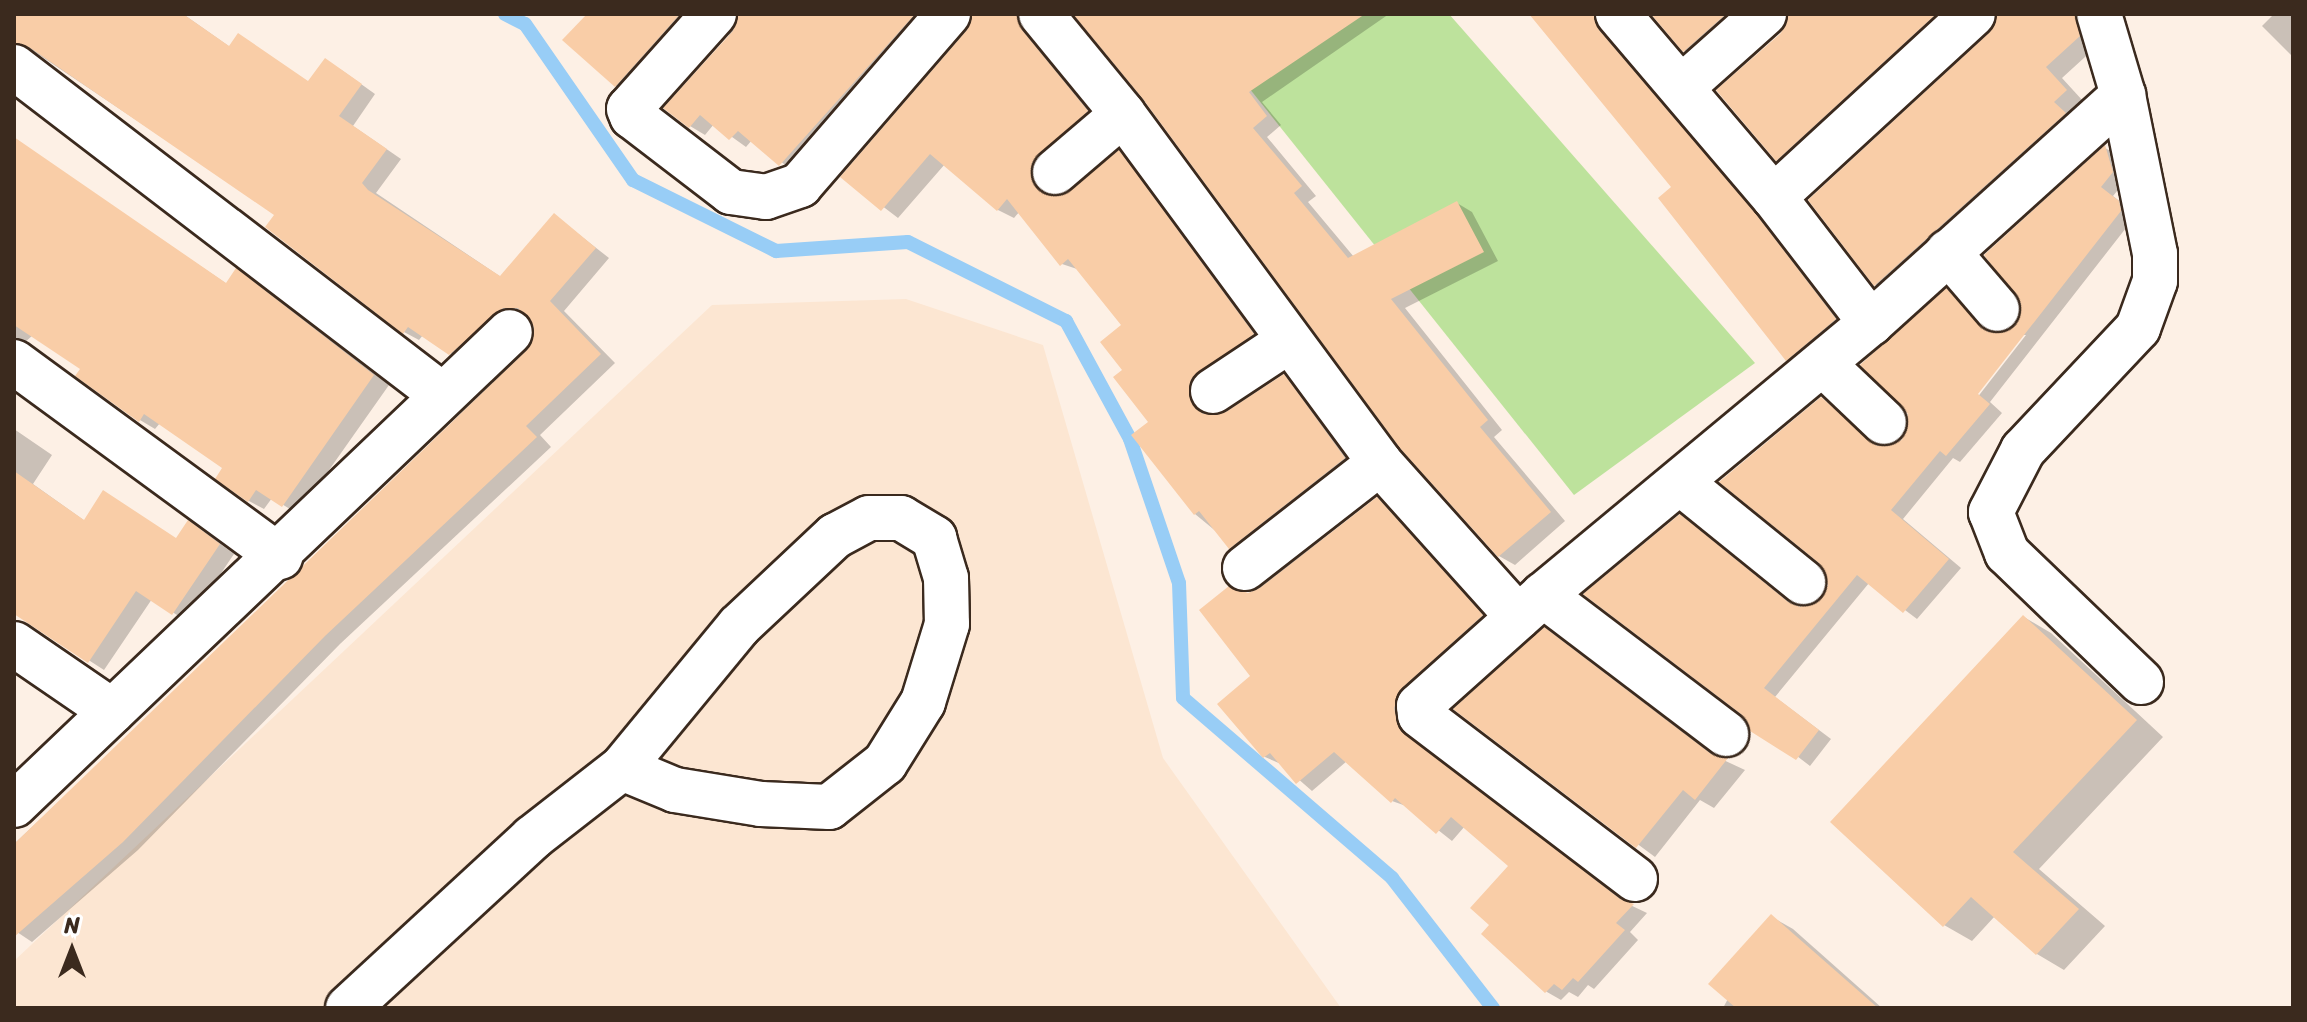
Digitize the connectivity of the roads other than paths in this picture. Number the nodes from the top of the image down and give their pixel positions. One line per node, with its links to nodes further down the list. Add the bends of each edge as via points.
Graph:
1 (714, 14): 2 (street, via 629,109 731,192 766,197 800,185)
2 (948, 14)
3 (1041, 14): 11 (street)
4 (1618, 14): 9 (street)
5 (1764, 14): 9 (street)
6 (1973, 14): 13 (street)
7 (2099, 14): 10 (street)
8 (14, 67): 22 (street)
9 (1682, 87): 13 (street)
10 (2123, 95): 14 (street); 31 (street, via 2155,254 2155,281 2138,328 2023,450 1991,512 2007,553)
11 (1123, 114): 12 (street); 18 (street)
12 (1055, 172)
13 (1774, 197): 16 (street)
14 (1948, 252): 15 (street); 16 (street)
15 (1997, 309)
16 (1871, 323): 20 (street)
17 (510, 332): 22 (street)
18 (1287, 342): 21 (street); 24 (street)
19 (14, 362): 26 (street)
20 (1823, 364): 23 (street); 25 (street)
21 (1213, 391)
22 (441, 394): 26 (street)
23 (1884, 422)
24 (1380, 463): 27 (street); 29 (street)
25 (1682, 484): 28 (street); 29 (street)
26 (280, 557): 32 (street)
27 (1245, 568)
28 (1803, 582)
29 (1530, 606): 33 (street); 36 (street, via 1423,698 1420,715)
30 (14, 644): 32 (street)
31 (2141, 682)
32 (112, 711): 35 (street)
33 (1726, 734)
34 (622, 768): 34 (street, via 675,790 761,804 829,807 885,763 923,702 947,624 946,578 934,538 901,518 869,518 835,536 739,626); 37 (street, via 532,838)
35 (14, 805)
36 (1635, 879)
37 (348, 1008)

